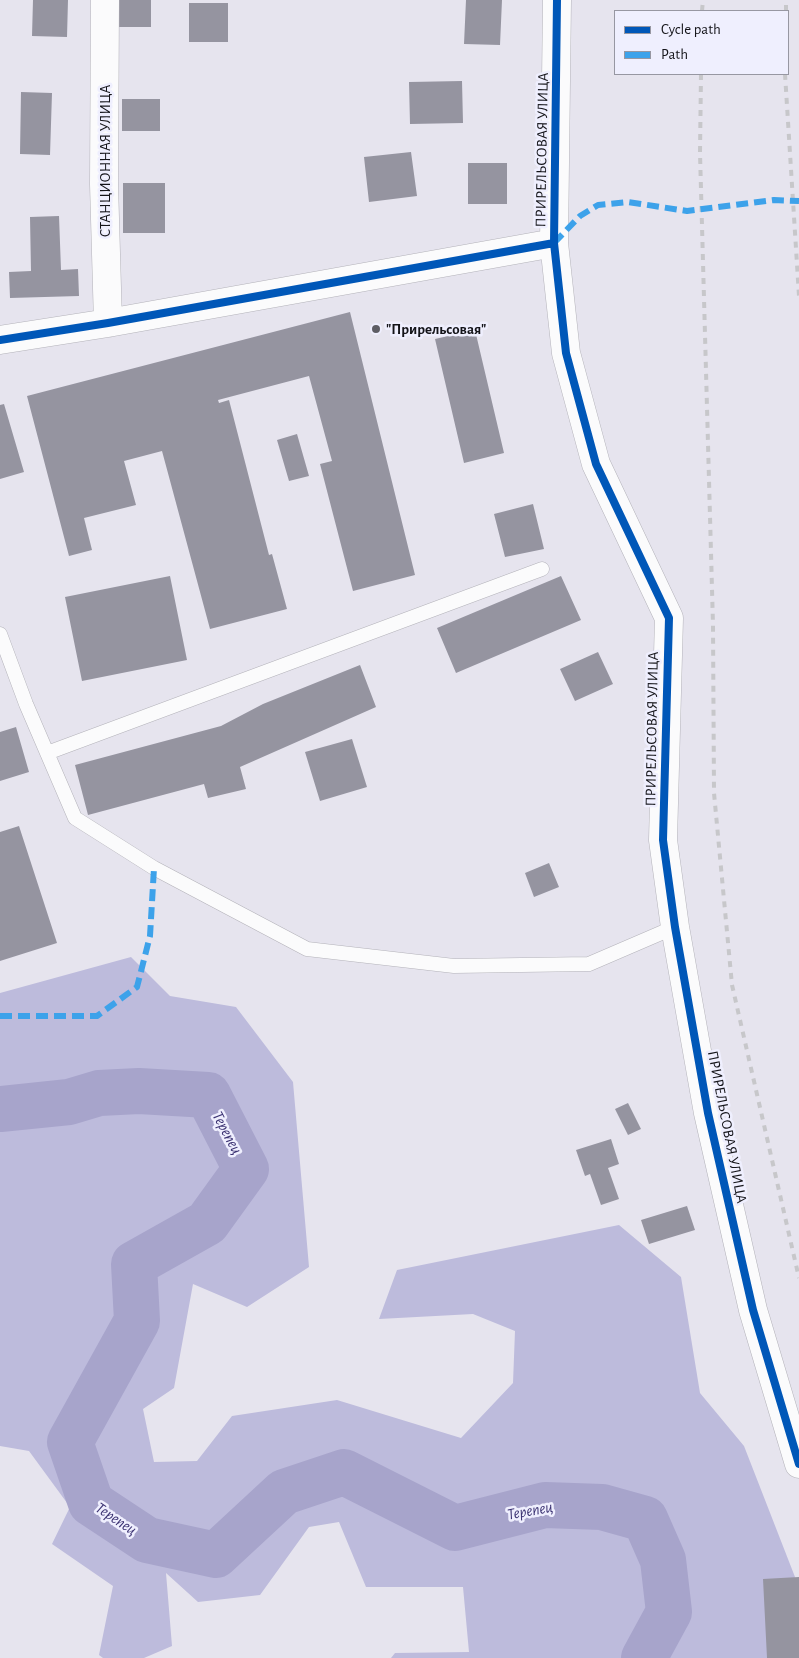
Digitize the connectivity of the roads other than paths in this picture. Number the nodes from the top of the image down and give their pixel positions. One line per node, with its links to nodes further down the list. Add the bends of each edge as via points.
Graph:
1 (105, 0): 4 (street, СТАНЦИОННАЯ УЛИЦА, via 104,184)
2 (557, 0): 3 (street, ПРИРЕЛЬСОВАЯ УЛИЦА)
3 (554, 243): 4 (street); 9 (street, ПРИРЕЛЬСОВАЯ УЛИЦА, via 566,352 596,464 669,618 663,840)
4 (108, 323): 5 (street)
5 (0, 340)
6 (542, 569): 8 (lane)
7 (0, 634): 8 (lane)
8 (47, 753): 9 (lane, via 75,818 154,868 308,949 454,966 589,964)
9 (676, 927): 10 (street, ПРИРЕЛЬСОВАЯ УЛИЦА, via 708,1113 753,1310)
10 (799, 1464)

